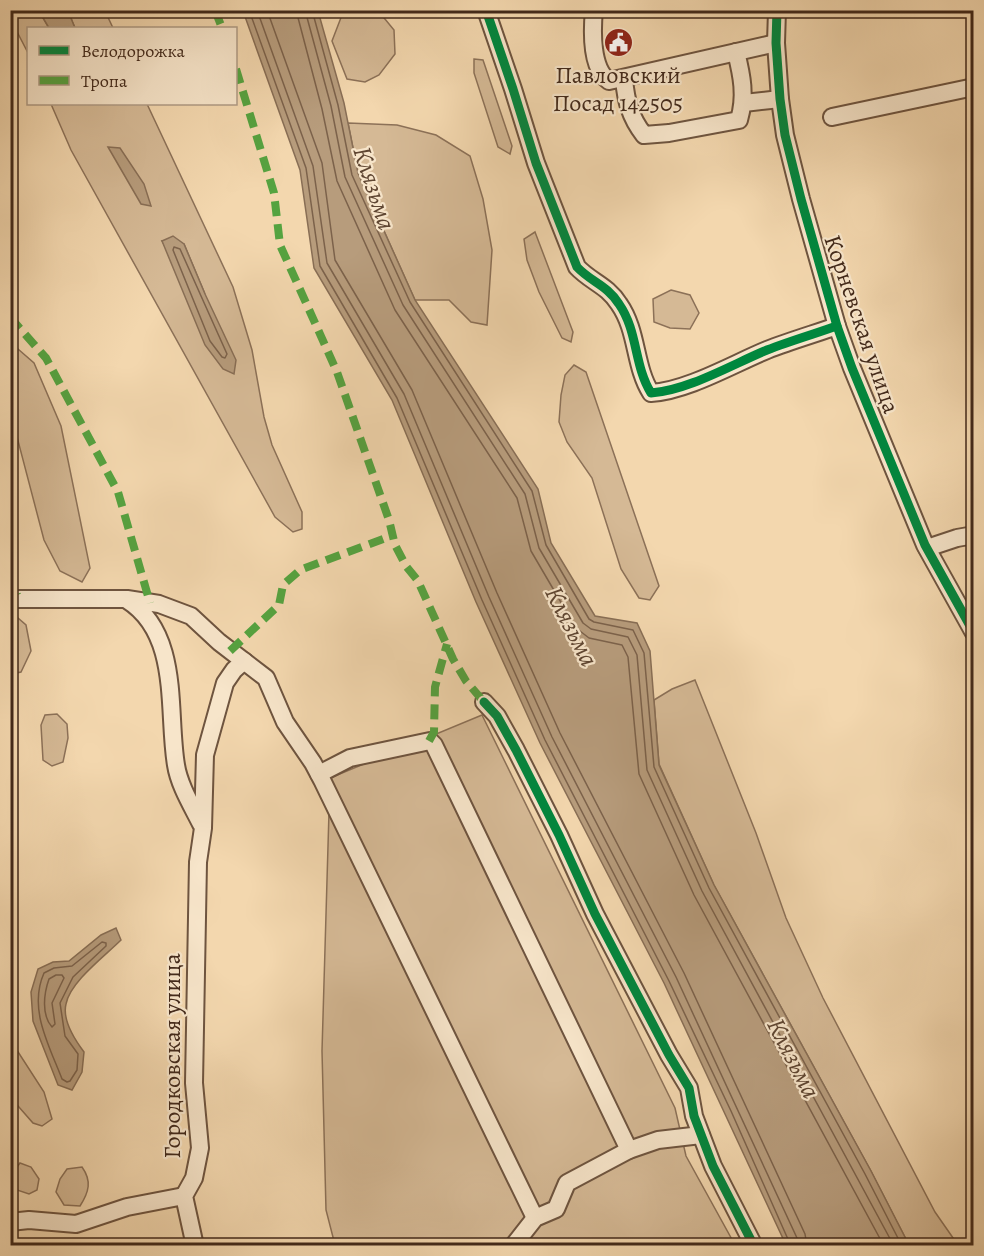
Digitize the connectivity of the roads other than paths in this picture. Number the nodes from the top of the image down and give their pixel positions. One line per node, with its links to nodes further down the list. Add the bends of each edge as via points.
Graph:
1 (486, 10): 11 (street, via 536,163 577,267 605,287 620,305 633,331 651,393 682,386)
2 (594, 10): 6 (street, via 596,56 603,77 609,81)
3 (777, 10): 4 (street, Корневская улица)
4 (776, 43): 5 (street); 8 (street, Корневская улица)
5 (736, 52): 6 (street); 9 (street)
6 (624, 79): 9 (street, via 627,102 644,135 739,120)
7 (974, 87): 10 (street)
8 (780, 99): 9 (street); 11 (street, Корневская улица, via 801,199)
9 (744, 103)
10 (832, 117)
11 (837, 326): 13 (street, Корневская улица)
12 (974, 535): 13 (street)
13 (927, 548): 16 (street, Корневская улица)
14 (10, 599): 15 (street)
15 (127, 599): 17 (street, via 159,604 191,616); 20 (street, via 152,622 165,657 173,700 176,767)
16 (974, 633)
17 (244, 661): 19 (street, via 266,678 285,722); 20 (street, Городковская улица, via 225,683 205,755)
18 (484, 702): 21 (street, via 497,716 516,750 595,914 689,1088)
19 (321, 777): 22 (street, via 350,758 430,741 434,745); 24 (street)
20 (203, 828): 23 (street, Городковская улица, via 198,862 195,1083 200,1148 194,1178)
21 (701, 1136): 22 (street, via 658,1140); 28 (street)
22 (629, 1150): 24 (street, via 567,1183 556,1209)
23 (184, 1196): 25 (street, via 127,1207 76,1224); 26 (street)
24 (535, 1218): 27 (street)
25 (10, 1222)
26 (195, 1245)
27 (513, 1245)
28 (754, 1245)

